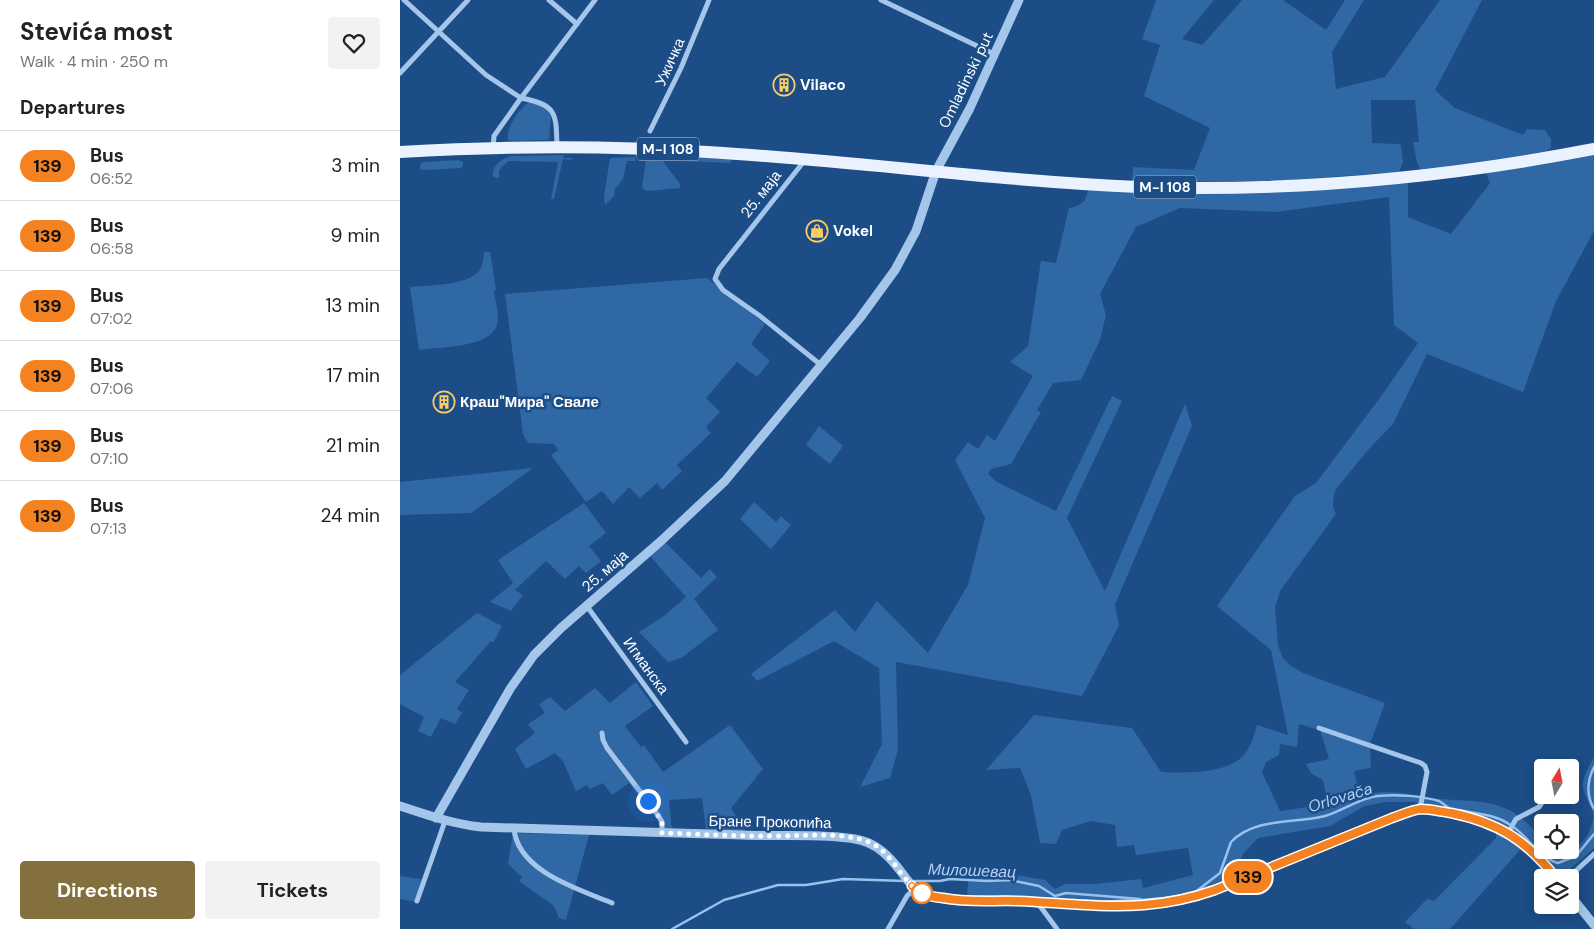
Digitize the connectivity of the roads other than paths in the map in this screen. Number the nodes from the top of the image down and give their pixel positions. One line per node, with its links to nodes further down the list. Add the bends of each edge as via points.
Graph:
1 (404, 0): 9 (street)
2 (468, 0): 9 (street)
3 (549, 0): 8 (street)
4 (595, 0): 8 (street)
5 (709, 0): 13 (street, Ужичка)
6 (1019, 0): 10 (street, Omladinski put)
7 (884, 1): 10 (street)
8 (577, 24): 12 (street)
9 (438, 32): 11 (street); 12 (street, via 486,75)
10 (994, 54): 19 (street, Omladinski put)
11 (400, 73)
12 (521, 98): 14 (street, via 494,136); 15 (street, via 538,101 551,109 555,116)
13 (650, 131)
14 (493, 148): 15 (main road, M-I 108); 17 (main road, M-I 108)
15 (557, 148): 18 (main road, M-I 108, via 665,149)
16 (1594, 149): 19 (main road, M-I 108, via 1378,181 1279,186 1142,187)
17 (400, 152)
18 (805, 159): 19 (main road, M-I 108); 20 (street, 25. маја, via 719,269 715,279 723,290)
19 (936, 172): 20 (street, 25. маја, via 916,231 895,270)
20 (821, 365): 21 (street, 25. маја, via 725,481)
21 (586, 605): 24 (street, Игманска); 28 (street, 25. маја, via 523,669)
22 (1319, 728): 26 (street, via 1426,766)
23 (602, 734): 32 (street, via 608,748 658,815)
24 (686, 742)
25 (1541, 804): 31 (street, via 1516,819)
26 (1421, 805): 31 (street); 38 (street, via 1198,896 1144,905)
27 (400, 806): 28 (street, Бране Прокопића)
28 (436, 818): 29 (street, Бране Прокопића)
29 (445, 821): 30 (street, Бране Прокопића); 37 (street)
30 (514, 828): 32 (street, Бране Прокопића); 39 (street, via 514,839 520,848 548,875)
31 (1509, 830): 34 (street)
32 (662, 833): 36 (street, Бране Прокопића, via 858,839 882,850)
33 (1594, 854): 35 (street)
34 (1548, 869)
35 (1578, 869)
36 (913, 887): 38 (street, via 926,895 945,899); 42 (street)
37 (416, 901)
38 (1037, 902): 43 (street)
39 (612, 903)
40 (1579, 907): 41 (street)
41 (1594, 926)
42 (888, 929)
43 (1057, 929)

